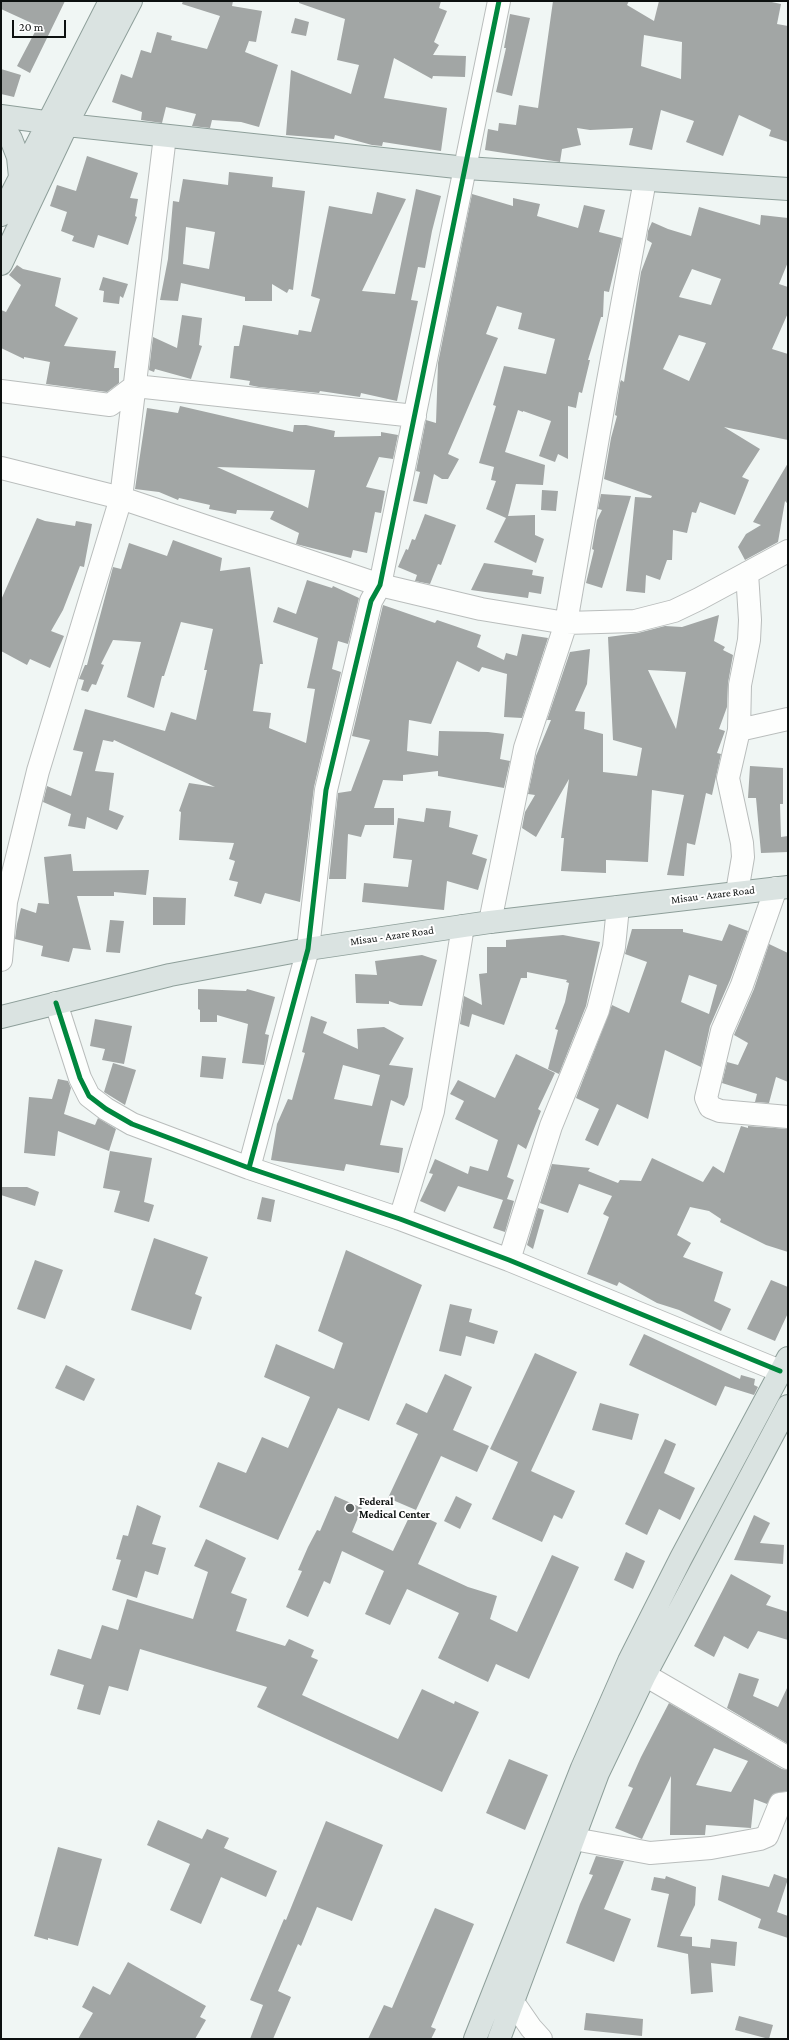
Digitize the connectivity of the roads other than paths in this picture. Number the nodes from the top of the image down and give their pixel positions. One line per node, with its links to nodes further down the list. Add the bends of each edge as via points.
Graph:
1 (110, 1): 6 (main road)
2 (131, 1): 6 (main road)
3 (499, 1): 8 (street)
4 (1, 116): 6 (main road)
5 (1, 122): 9 (main road, via 18,157)
6 (57, 123): 7 (main road); 9 (main road); 13 (main road)
7 (166, 136): 8 (main road); 14 (street)
8 (466, 168): 10 (main road); 16 (street)
9 (20, 177): 12 (main road)
10 (645, 180): 11 (main road); 22 (street)
11 (788, 190)
12 (1, 216)
13 (1, 264)
14 (134, 386): 15 (street, via 110,405); 16 (street); 18 (street)
15 (1, 392)
16 (415, 416): 21 (street)
17 (1, 468): 18 (street)
18 (121, 498): 21 (street); 31 (street, via 38,771 6,902)
19 (788, 551): 20 (street)
20 (747, 573): 22 (street, via 674,611 634,621); 24 (street, via 750,620 740,685)
21 (380, 585): 22 (street, via 481,609); 30 (street, via 371,601 326,790)
22 (566, 623): 28 (street, via 524,748)
23 (788, 719): 24 (street)
24 (739, 730): 26 (street, via 728,778 742,844 743,857)
25 (782, 887): 26 (main road, Misau - Azare Road); 34 (street, via 722,1031 706,1098 710,1107 720,1111)
26 (737, 892): 27 (main road, Misau - Azare Road)
27 (618, 907): 28 (main road, Misau - Azare Road); 37 (street, via 614,947 598,1010 551,1126)
28 (490, 922): 29 (main road, Misau - Azare Road)
29 (463, 926): 30 (main road, Misau - Azare Road); 36 (street, via 433,1111)
30 (308, 949): 32 (main road, Misau - Azare Road, via 170,975); 35 (street)
31 (1, 960)
32 (56, 1003): 33 (main road, Misau - Azare Road); 35 (street, via 80,1078 89,1096 132,1124)
33 (1, 1017)
34 (788, 1117)
35 (249, 1168): 36 (street)
36 (400, 1219): 37 (street)
37 (509, 1260): 38 (street)
38 (784, 1365): 45 (main road, via 629,1661 582,1768)
39 (788, 1406): 40 (main road)
40 (645, 1675): 41 (street); 43 (main road, via 598,1773)
41 (788, 1758)
42 (788, 1803): 43 (street, via 780,1804 767,1836 711,1848 650,1853)
43 (574, 1839): 44 (main road)
44 (514, 2002): 46 (main road); 47 (street)
45 (475, 2039)
46 (499, 2039)
47 (541, 2039)

